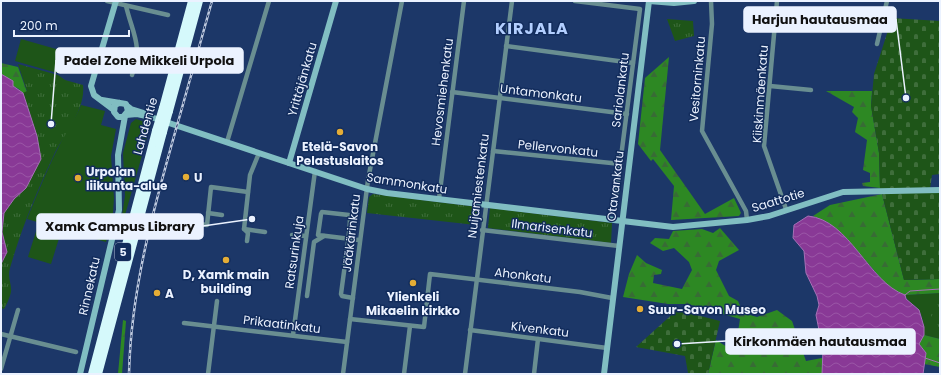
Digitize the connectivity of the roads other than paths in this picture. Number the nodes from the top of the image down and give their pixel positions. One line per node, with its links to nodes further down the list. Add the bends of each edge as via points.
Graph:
1 (107, 1): 15 (street)
2 (192, 1): 30 (highway, Lahdentie / 5)
3 (199, 1): 30 (highway, Lahdentie / 5)
4 (269, 1): 37 (street)
5 (336, 1): 40 (street, Yrittäjänkatu)
6 (402, 1): 43 (street, Jääkärinkatu)
7 (464, 1): 25 (street, Hevosmiehenkatu)
8 (512, 1): 20 (street, Nuijamiestenkatu)
9 (575, 1): 16 (street)
10 (649, 1): 11 (street); 52 (street, Otavankatu)
11 (694, 1)
12 (711, 1): 53 (street, Vesitorninkatu, via 712,24 702,131 746,211)
13 (777, 1): 23 (street, Kiiskinmäenkatu)
14 (887, 1): 19 (street)
15 (116, 2): 17 (street); 27 (street, via 91,86 94,95)
16 (604, 3): 21 (street, Sariolankatu, via 640,9)
17 (126, 6): 18 (street); 22 (street, via 138,46)
18 (168, 16)
19 (877, 44)
20 (506, 46): 21 (street); 26 (street, Nuijamiestenkatu)
21 (633, 63): 32 (street, Sariolankatu)
22 (132, 75)
23 (770, 86): 24 (street); 49 (street, Kiiskinmäenkatu, via 764,146)
24 (811, 90)
25 (452, 92): 26 (street, Untamonkatu); 47 (street, Hevosmiehenkatu)
26 (499, 98): 32 (street, Untamonkatu); 38 (street, Nuijamiestenkatu)
27 (102, 100): 28 (street); 31 (street)
28 (119, 103): 29 (street); 31 (street)
29 (127, 106): 33 (street); 34 (street, Sammonkatu)
30 (166, 110): 36 (highway, Lahdentie / 5, bridge)
31 (115, 113): 33 (street, via 120,117); 35 (street)
32 (627, 114): 41 (street, Sariolankatu)
33 (126, 116): 34 (street, Sammonkatu, via 137,114); 35 (street, Rinnekatu)
34 (151, 117): 37 (street, Sammonkatu)
35 (122, 132): 84 (street, Rinnekatu, via 118,155 119,210)
36 (159, 132): 85 (highway, Lahdentie / 5); 86 (highway, Lahdentie / 5)
37 (227, 142): 39 (street, Sammonkatu)
38 (493, 151): 41 (street, Pellervonkatu); 48 (street, Nuijamiestenkatu)
39 (259, 153): 40 (street, Sammonkatu); 45 (street, via 250,175)
40 (289, 163): 42 (street, Sammonkatu)
41 (621, 164): 46 (street, Sariolankatu)
42 (315, 171): 43 (street, Sammonkatu); 59 (street, Ratsurinkuja)
43 (367, 189): 47 (street, Sammonkatu); 63 (street, Jääkärinkatu)
44 (940, 190): 49 (street, Saattotie, via 855,191)
45 (248, 192): 50 (street, via 211,187); 55 (street)
46 (616, 196)
47 (439, 199): 48 (street, Sammonkatu)
48 (485, 205): 52 (street, Sammonkatu); 56 (street, Nuijamiestenkatu)
49 (786, 209): 53 (street, Saattotie, via 769,216)
50 (208, 214): 51 (street); 54 (street, via 207,225)
51 (222, 215)
52 (622, 220): 53 (street, Saattotie, via 673,227); 64 (street, Otavankatu)
53 (747, 220)
54 (186, 222)
55 (244, 230): 57 (street); 61 (street, via 248,233)
56 (482, 230): 64 (street, Ilmarisenkatu); 65 (street, Nuijamiestenkatu)
57 (265, 232)
58 (292, 235): 59 (street)
59 (306, 236): 77 (street, Ratsurinkuja)
60 (324, 236): 62 (street); 62 (street, via 318,235 322,212 349,215); 66 (street, via 314,242)
61 (247, 238)
62 (348, 239): 63 (street); 67 (street, via 342,296)
63 (359, 240): 67 (street, Jääkärinkatu)
64 (619, 246): 68 (street, Otavankatu)
65 (476, 280): 68 (street, Ahonkatu); 74 (street, Ahonkatu, via 430,274 424,328); 75 (street, Nuijamiestenkatu)
66 (307, 296)
67 (353, 298): 71 (street, Jääkärinkatu)
68 (612, 298): 81 (street, Otavankatu)
69 (217, 301): 73 (street)
70 (18, 310): 78 (street)
71 (350, 319): 74 (street); 80 (street, Jääkärinkatu)
72 (184, 323): 73 (street, Prikaatinkatu)
73 (214, 326): 77 (street, Prikaatinkatu); 87 (street)
74 (410, 326): 89 (street)
75 (470, 330): 79 (street, Kivenkatu); 90 (street, Nuijamiestenkatu)
76 (1, 334): 78 (street)
77 (293, 335): 80 (street, Prikaatinkatu)
78 (10, 336): 82 (street); 83 (street)
79 (538, 339): 81 (street, Kivenkatu); 91 (street)
80 (347, 342): 88 (street, Jääkärinkatu)
81 (607, 348): 92 (street, Otavankatu)
82 (76, 352)
83 (1, 368)
84 (80, 374)
85 (92, 374)
86 (98, 374)
87 (208, 374)
88 (343, 374)
89 (404, 374)
90 (465, 374)
91 (534, 374)
92 (604, 374)

